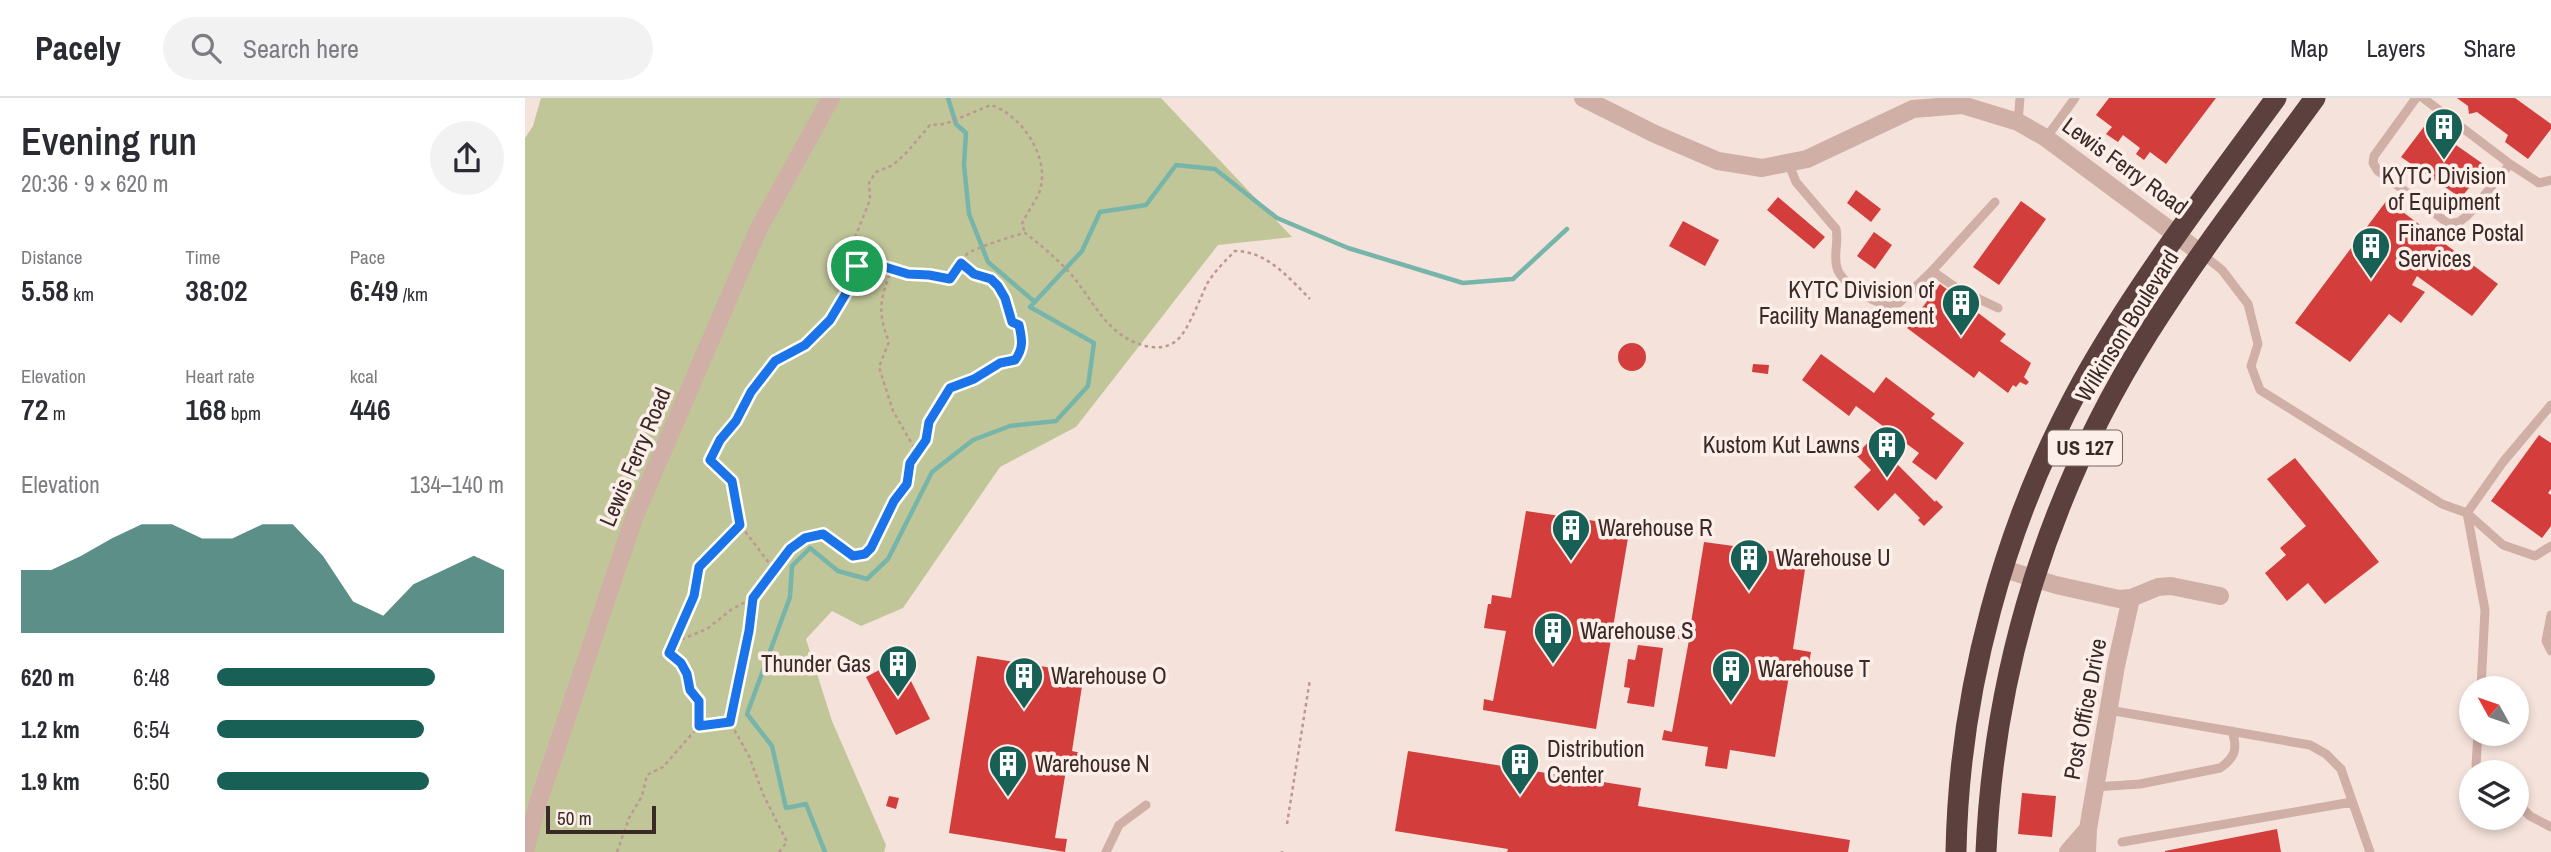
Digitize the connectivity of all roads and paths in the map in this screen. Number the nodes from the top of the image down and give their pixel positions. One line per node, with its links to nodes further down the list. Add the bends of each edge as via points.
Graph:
1 (831, 98): 52 (street, Lewis Ferry Road, via 758,230 634,518)
2 (1583, 98): 11 (street, Lewis Ferry Road, via 1718,160 1762,168)
3 (2020, 98): 9 (lane)
4 (2075, 98): 10 (lane)
5 (2276, 98): 16 (highway, Wilkinson Boulevard / US 127)
6 (2315, 98): 17 (highway, Wilkinson Boulevard / US 127)
7 (2416, 98): 12 (lane, via 2373,163 2449,224 2467,215)
8 (2423, 98): 12 (lane)
9 (2018, 122): 10 (street, Lewis Ferry Road); 11 (street, Lewis Ferry Road, via 1962,105 1913,109 1807,159)
10 (2046, 138): 16 (street, Lewis Ferry Road)
11 (1788, 162): 21 (lane, via 1796,182 1836,229 1836,266 1852,286 1878,302 1895,306)
12 (2510, 164): 13 (lane, via 2539,183)
13 (2551, 180)
14 (1995, 202): 21 (lane)
15 (1025, 233): 18 (path, via 984,245); 19 (path, via 1022,224 1040,191 1042,175 1033,141 1003,109 991,105 946,124 930,125 893,165 876,172 856,235); 22 (path, via 1071,274 1095,310 1124,338 1139,345 1160,348 1177,341 1208,282 1235,251 1277,265)
16 (2178, 235): 17 (street, Lewis Ferry Road); 29 (highway, Wilkinson Boulevard / US 127, via 2112,332 2068,409 2027,500)
17 (2202, 254): 26 (lane, via 2222,270 2248,303 2258,344 2251,366 2260,390 2442,504); 31 (highway, Wilkinson Boulevard / US 127, via 2101,415 2071,477)
18 (961, 263): 20 (path, via 950,279); 25 (path, via 998,286 1012,322 1019,325 1022,351 1015,360 950,388 929,422 926,440)
19 (857, 266): 20 (path, via 872,263); 27 (path, via 830,320 805,345 775,361 710,460 732,481)
20 (892, 268): 25 (path, via 880,299 881,322 889,342 879,368 893,411)
21 (1932, 271): 23 (lane)
22 (1310, 299)
23 (1998, 308)
24 (2551, 405): 26 (lane)
25 (916, 451): 30 (path, via 907,484 865,554 853,556 823,534 805,538)
26 (2467, 513): 28 (lane, via 2503,545 2535,556); 38 (lane, via 2485,610)
27 (740, 525): 30 (path); 36 (path, via 699,567 694,596)
28 (2551, 546)
29 (2004, 569): 31 (street); 56 (highway, Wilkinson Boulevard / US 127, via 1967,722)
30 (771, 572): 33 (path)
31 (2034, 577): 34 (street, via 2085,592); 57 (highway, Wilkinson Boulevard / US 127, via 2002,705)
32 (2220, 596): 34 (street, via 2171,586)
33 (753, 598): 36 (path, via 707,629); 41 (path)
34 (2131, 598): 40 (street, Post Office Drive)
35 (2551, 615): 37 (lane, via 2546,641)
36 (675, 642): 42 (path, via 669,653 681,663 699,701)
37 (2551, 651)
38 (2482, 676)
39 (1310, 679): 48 (path)
40 (2109, 710): 43 (lane); 44 (street, Post Office Drive)
41 (730, 722): 42 (path); 54 (path, via 787,842)
42 (699, 726): 53 (path, via 663,767 647,775)
43 (2232, 731): 44 (lane, via 2236,750 2220,768 2140,784); 45 (lane, via 2310,745 2326,754 2341,769)
44 (2095, 787): 50 (street, Post Office Drive)
45 (2352, 802): 51 (lane); 60 (lane)
46 (1146, 805): 55 (lane, via 1119,825)
47 (2529, 815): 49 (lane)
48 (1287, 824)
49 (2551, 827)
50 (2088, 829): 58 (street); 59 (street, Post Office Drive)
51 (2122, 842)
52 (525, 852)
53 (618, 852)
54 (779, 852)
55 (1106, 852)
56 (1956, 852)
57 (1986, 852)
58 (2068, 852)
59 (2087, 852)
60 (2370, 852)

